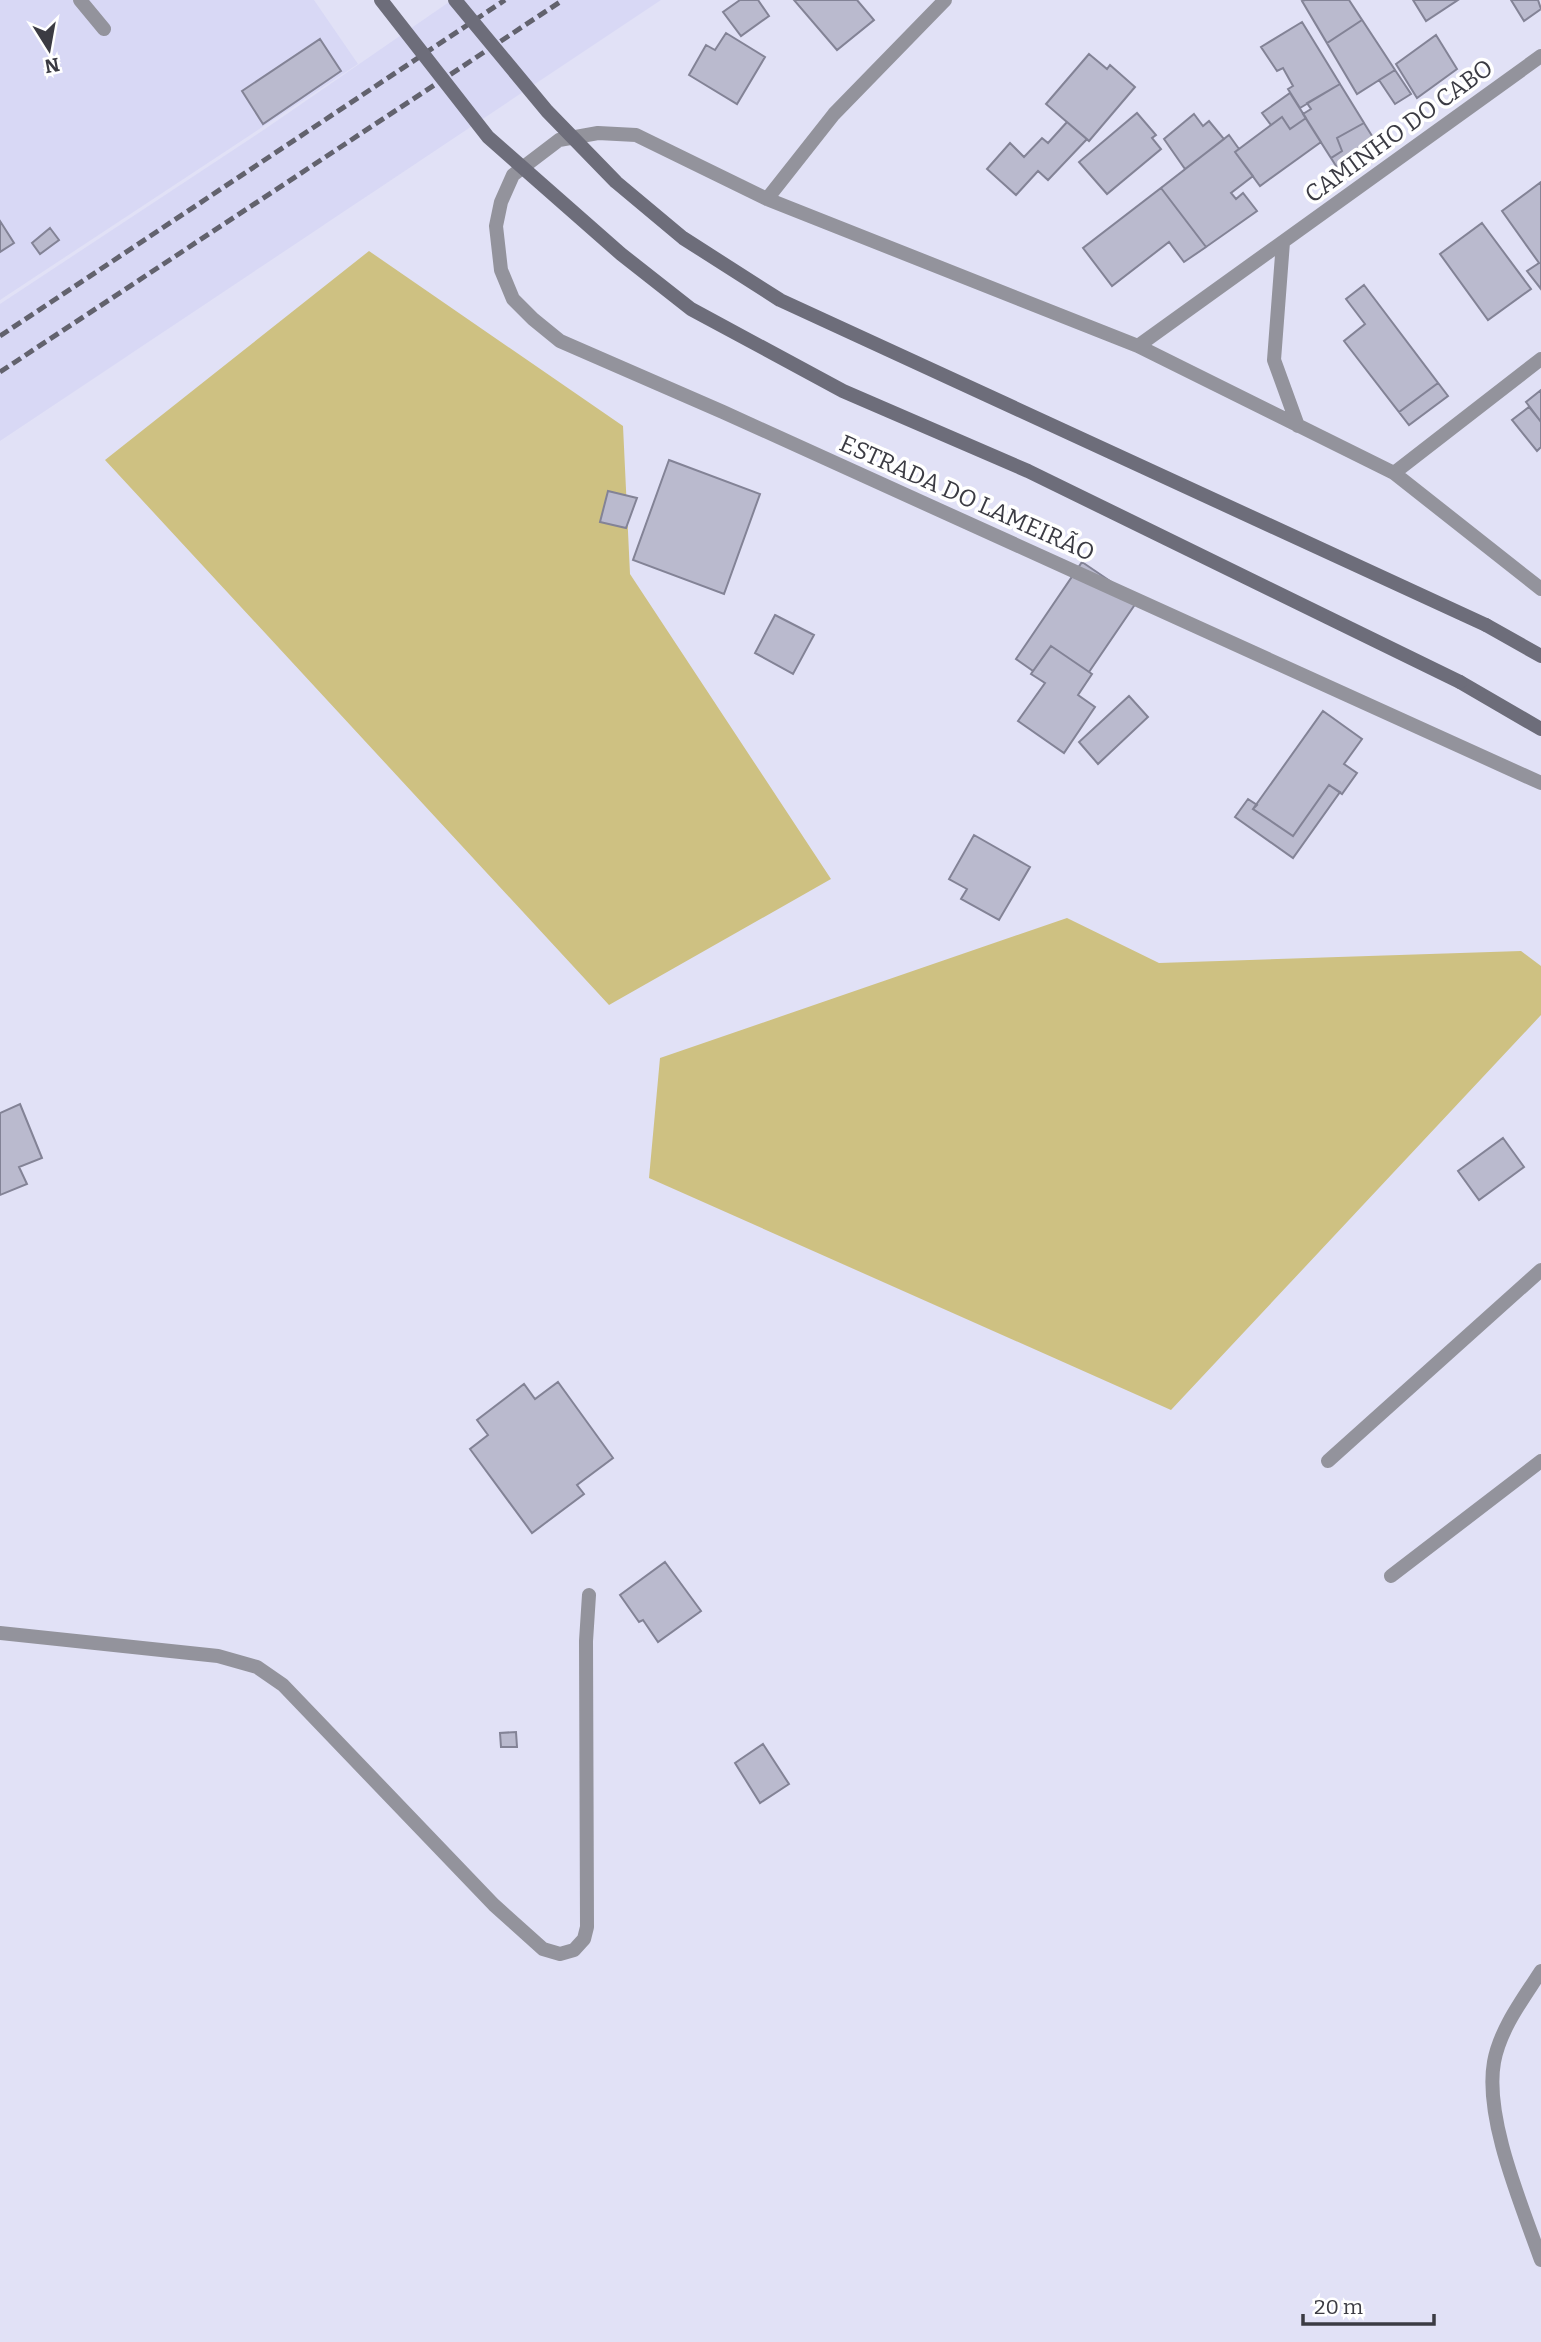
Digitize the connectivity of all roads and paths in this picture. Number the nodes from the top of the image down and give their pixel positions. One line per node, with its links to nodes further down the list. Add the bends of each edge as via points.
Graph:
1 (80, 0): 5 (street)
2 (381, 0): 15 (main road, ESTRADA DO LAMEIRÃO, bridge, via 488,138 691,309 844,391 1028,471 1460,682)
3 (455, 0): 14 (main road, bridge, via 547,111 616,182 683,238 780,300 1486,625)
4 (945, 0): 7 (street, via 834,114)
5 (104, 29)
6 (1541, 56): 8 (street, CAMINHO DO CABO)
7 (767, 199): 9 (street, ESTRADA DO LAMEIRÃO); 16 (street, ESTRADA DO LAMEIRÃO, via 636,135 598,133 559,140 513,175 496,226 501,271 513,299 560,341)
8 (1283, 242): 9 (street, CAMINHO DO CABO); 11 (street, via 1274,360)
9 (1138, 346): 11 (street, ESTRADA DO LAMEIRÃO)
10 (1541, 359): 12 (street)
11 (1298, 426): 12 (street, ESTRADA DO LAMEIRÃO)
12 (1394, 473): 13 (street, ESTRADA DO LAMEIRÃO)
13 (1541, 589)
14 (1541, 656)
15 (1541, 729)
16 (1541, 783)
17 (1541, 1270): 18 (street)
18 (1328, 1461)
19 (1541, 1461): 20 (street)
20 (1391, 1576)
21 (589, 1595): 22 (street, via 587,1927 574,1950 560,1954 543,1949 494,1905 283,1685 257,1667 218,1656)
22 (0, 1633)
23 (1541, 1971): 24 (street, via 1510,2021 1494,2060 1492,2083 1501,2144)
24 (1541, 2260)

